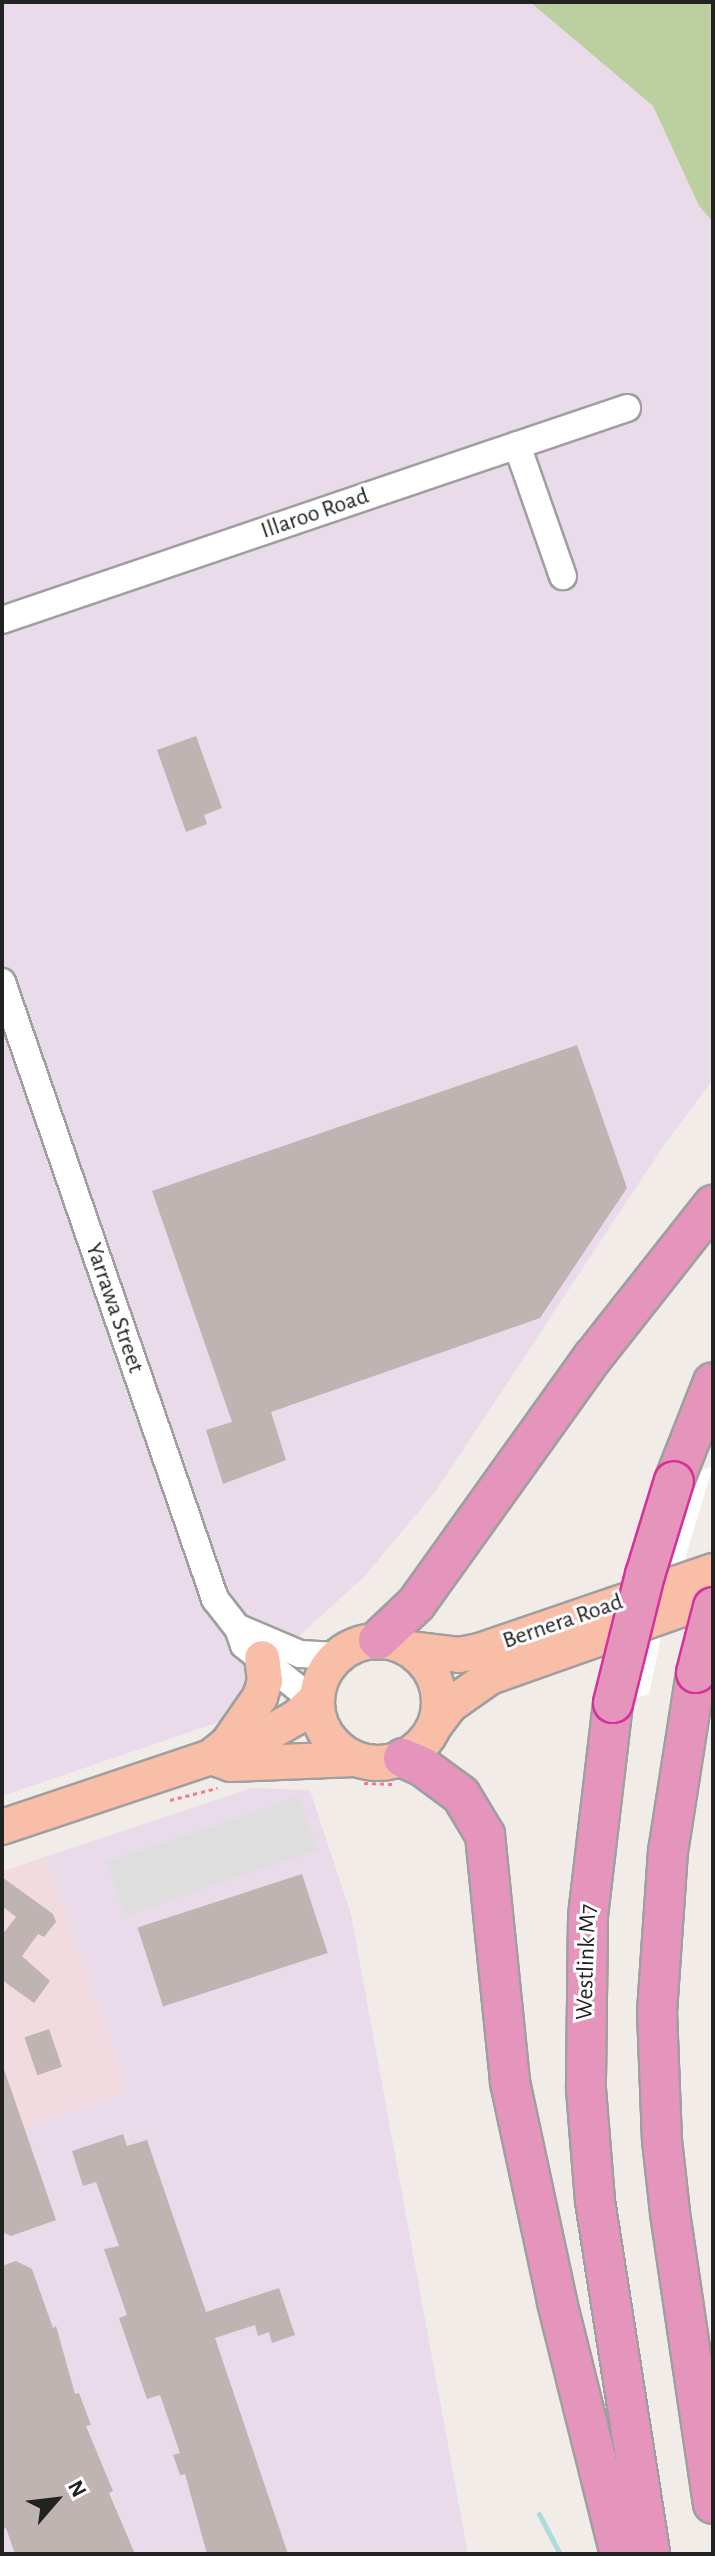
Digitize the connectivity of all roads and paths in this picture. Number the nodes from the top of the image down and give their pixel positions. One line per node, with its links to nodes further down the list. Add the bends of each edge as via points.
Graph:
1 (627, 408): 2 (street, Illaroo Road)
2 (517, 445): 3 (street); 4 (street, Illaroo Road)
3 (563, 576)
4 (2, 620)
5 (2, 982): 11 (street, Yarrawa Street, via 209,1584)
6 (713, 1205): 12 (highway, via 642,1291 416,1604)
7 (713, 1382): 24 (highway, Westlink M7, bridge, via 674,1481 613,1703 588,1917 586,2089 595,2201)
8 (713, 1571): 12 (main road, Bernera Road, via 479,1651 459,1655)
9 (713, 1598): 16 (main road, Bernera Road, via 490,1677 450,1705)
10 (713, 1607): 22 (highway, bridge, via 696,1673 668,1851 658,2042 670,2213)
11 (238, 1628): 13 (street, via 300,1654); 14 (street, Yarrawa Street, via 244,1645)
12 (394, 1644): 13 (main road, via 356,1644); 16 (main road, via 423,1660 439,1691)
13 (338, 1656): 15 (main road)
14 (262, 1658): 15 (street, Yarrawa Street, via 304,1693); 19 (main road, via 265,1681 260,1697)
15 (317, 1697): 18 (main road, via 327,1735); 19 (main road)
16 (435, 1725): 17 (main road, via 428,1739)
17 (403, 1758): 18 (main road, via 388,1763); 23 (highway, via 461,1795 485,1835 510,2082 557,2302)
18 (355, 1759): 19 (main road)
19 (222, 1762): 20 (path); 21 (main road)
20 (159, 1803)
21 (2, 1827)
22 (713, 2504)
23 (620, 2554)
24 (650, 2554)

